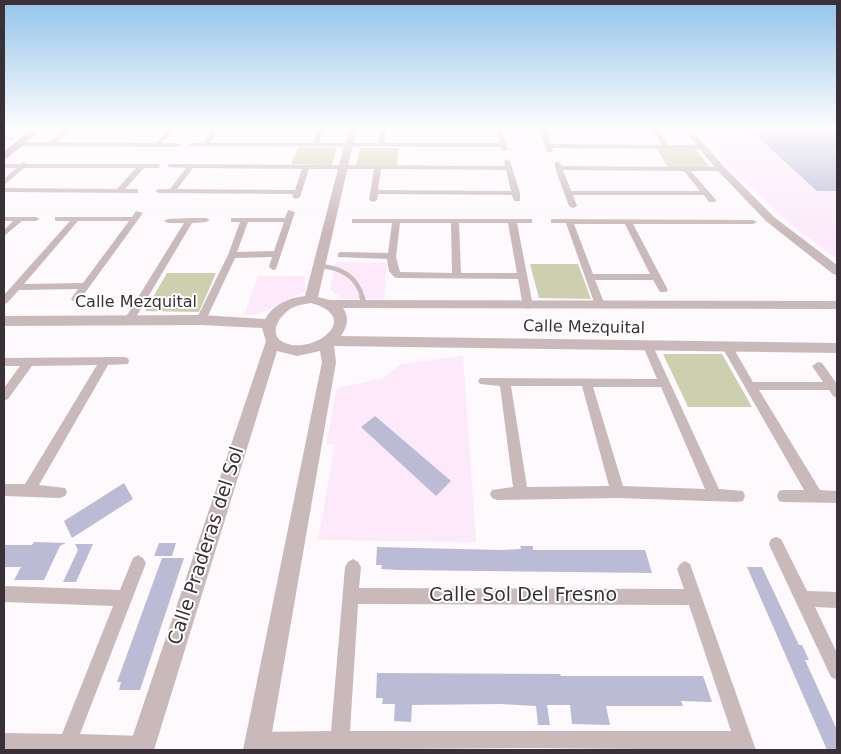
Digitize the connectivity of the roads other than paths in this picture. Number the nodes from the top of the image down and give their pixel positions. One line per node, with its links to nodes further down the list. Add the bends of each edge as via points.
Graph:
1 (343, 162): 10 (street)
2 (715, 162): 13 (street)
3 (24, 164): 4 (street); 5 (street); 14 (street)
4 (4, 166)
5 (142, 166): 6 (street); 16 (street)
6 (158, 166)
7 (170, 166): 8 (street)
8 (191, 166): 9 (street); 19 (street)
9 (306, 167): 10 (street); 19 (street, via 297,195)
10 (342, 167): 11 (street); 50 (street)
11 (378, 167): 20 (street); 20 (street, via 507,164 517,197)
12 (686, 169): 13 (street); 21 (street, via 557,165); 22 (street)
13 (721, 169): 52 (street, via 770,219)
14 (4, 183)
15 (4, 190): 16 (street)
16 (120, 191): 17 (street)
17 (135, 191)
18 (159, 191): 19 (street)
19 (172, 191)
20 (374, 192): 23 (street)
21 (568, 193): 22 (street); 25 (street)
22 (707, 193): 24 (street)
23 (373, 200)
24 (712, 200)
25 (573, 206)
26 (4, 219): 27 (street)
27 (20, 219): 28 (street); 45 (street)
28 (36, 219)
29 (58, 219): 30 (street)
30 (76, 219): 57 (street, via 137,216); 58 (street)
31 (190, 220): 32 (street); 35 (street); 68 (street)
32 (206, 220)
33 (234, 220): 34 (street)
34 (246, 220): 46 (street, via 289,216); 47 (street)
35 (168, 221)
36 (355, 221): 37 (street)
37 (396, 221): 38 (street); 49 (street)
38 (455, 221): 39 (street); 53 (street)
39 (512, 221): 40 (street); 54 (street)
40 (529, 221)
41 (554, 221): 42 (street)
42 (569, 222): 43 (street); 55 (street)
43 (628, 222): 44 (street); 56 (street)
44 (752, 222)
45 (4, 234)
46 (277, 254): 47 (street); 51 (street)
47 (232, 255): 69 (street)
48 (341, 255): 49 (street)
49 (392, 256): 53 (street, via 392,270 397,275)
50 (320, 266): 61 (street); 64 (lane, via 343,270 358,282)
51 (273, 267)
52 (837, 271)
53 (457, 276): 54 (street)
54 (522, 276): 66 (street)
55 (590, 277): 56 (street); 65 (street)
56 (656, 277): 59 (street)
57 (86, 286): 58 (street); 60 (street)
58 (16, 288): 62 (street)
59 (663, 290)
60 (76, 299)
61 (311, 299): 63 (street); 71 (street, via 279,309 272,316)
62 (4, 301)
63 (331, 304): 64 (street, Calle Mezquital); 72 (street, via 342,317 338,333)
64 (364, 304): 66 (street, Calle Mezquital)
65 (600, 305): 66 (street, Calle Mezquital); 67 (street, Calle Mezquital)
66 (528, 306)
67 (837, 306)
68 (129, 320): 69 (street, Calle Mezquital); 70 (street, Calle Mezquital)
69 (201, 320): 71 (street, Calle Mezquital)
70 (4, 321)
71 (270, 333): 72 (street, via 280,346 297,350 315,348); 115 (street, Calle Praderas del Sol)
72 (328, 342): 73 (street, Calle Mezquital); 114 (street, via 329,362)
73 (648, 346): 74 (street, Calle Mezquital); 84 (street)
74 (727, 347): 75 (street, Calle Mezquital); 85 (street)
75 (837, 348)
76 (124, 360): 77 (street)
77 (105, 361): 79 (street); 89 (street)
78 (4, 362): 79 (street)
79 (29, 362): 87 (street)
80 (818, 366): 86 (street)
81 (484, 381): 82 (street)
82 (505, 381): 83 (street); 92 (street)
83 (586, 382): 84 (street); 91 (street)
84 (664, 383): 94 (street)
85 (750, 386): 86 (street); 97 (street)
86 (835, 389)
87 (4, 396)
88 (4, 490): 89 (street)
89 (29, 490): 90 (street)
90 (60, 492)
91 (618, 492): 92 (street); 94 (street)
92 (521, 493): 93 (street)
93 (497, 494)
94 (715, 495): 95 (street)
95 (738, 496)
96 (784, 496): 97 (street)
97 (816, 496): 98 (street)
98 (837, 497)
99 (776, 544): 107 (street)
100 (138, 562): 106 (street)
101 (353, 567): 104 (street)
102 (685, 569): 105 (street)
103 (4, 594): 106 (street)
104 (352, 596): 105 (street, Calle Sol Del Fresno); 110 (street)
105 (694, 597): 113 (street)
106 (125, 598): 112 (street)
107 (803, 599): 108 (street); 109 (street)
108 (837, 600)
109 (837, 671)
110 (340, 740): 113 (street); 114 (street)
111 (4, 742): 112 (street)
112 (68, 744): 115 (street, via 109,742)
113 (745, 745)
114 (256, 746)
115 (142, 748)

